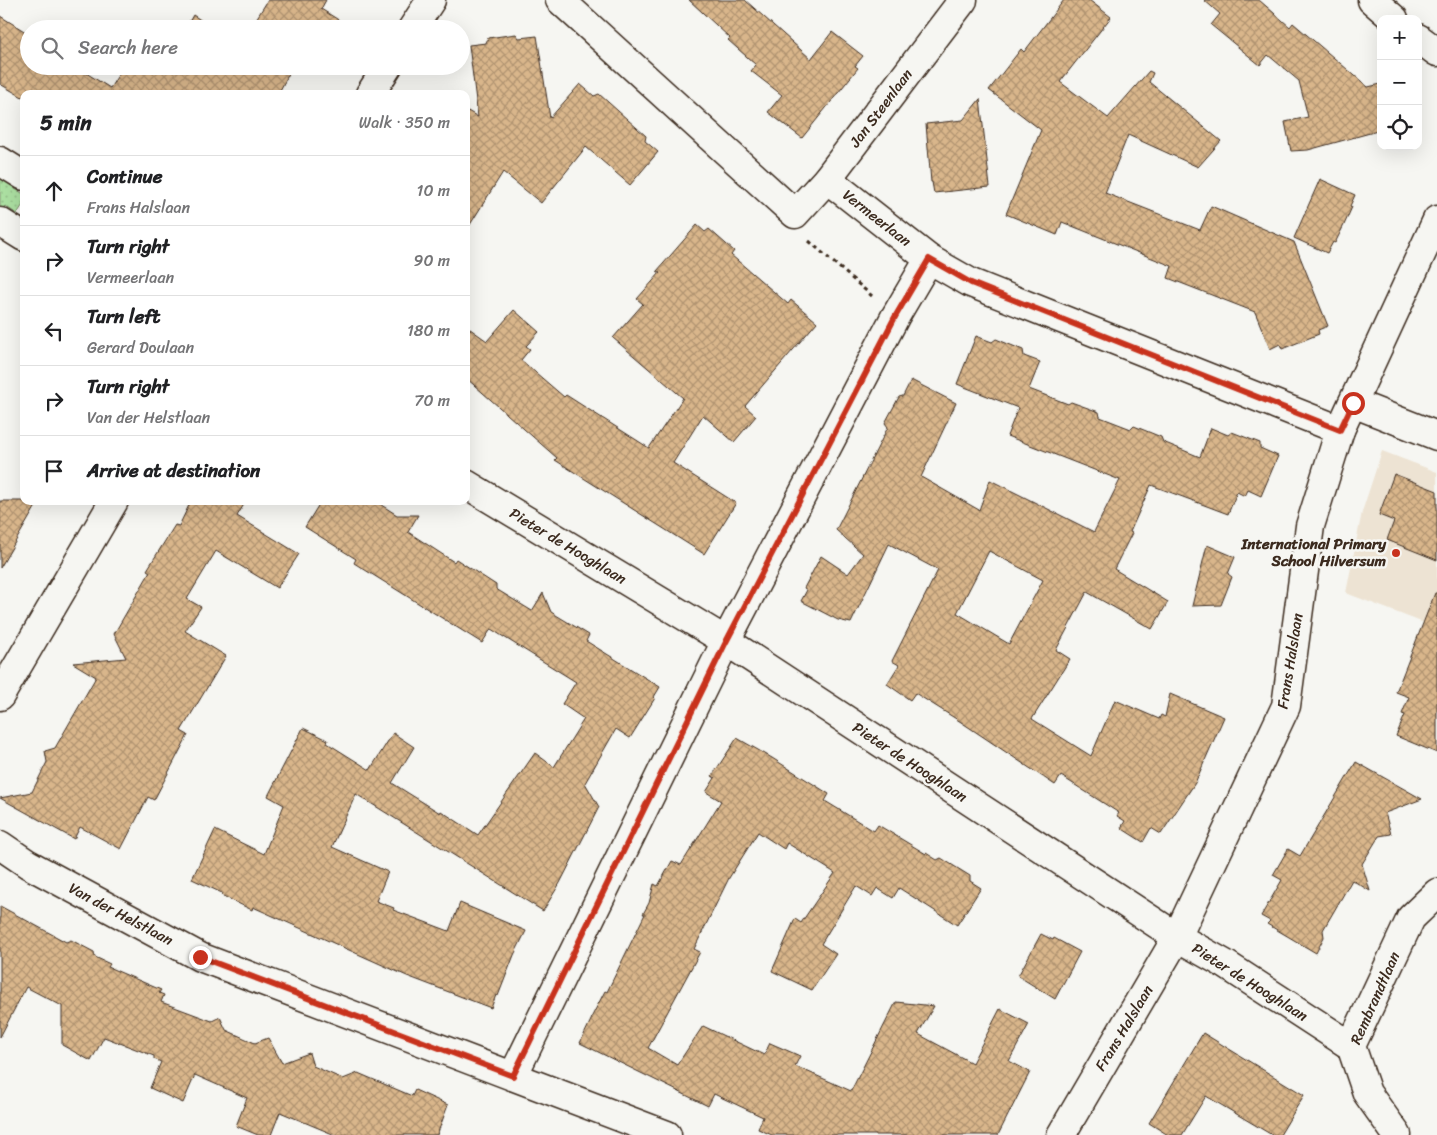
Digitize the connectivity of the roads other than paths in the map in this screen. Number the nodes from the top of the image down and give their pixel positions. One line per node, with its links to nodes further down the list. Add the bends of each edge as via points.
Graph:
1 (431, 0): 6 (street)
2 (560, 0): 13 (street, Jan Steenlaan, via 795,214)
3 (963, 0): 13 (street, Jan Steenlaan)
4 (1372, 0): 5 (street)
5 (1389, 15)
6 (418, 20)
7 (1422, 41): 8 (street)
8 (1437, 52)
9 (382, 75): 10 (street)
10 (373, 90)
11 (0, 161): 12 (street)
12 (20, 174)
13 (828, 179): 17 (street, Vermeerlaan)
14 (1437, 220): 18 (street, Frans Halslaan)
15 (0, 222): 16 (street)
16 (20, 234)
17 (929, 259): 19 (street, Vermeerlaan, via 971,283); 23 (street, via 895,317)
18 (1353, 403): 19 (street, Frans Halslaan); 20 (street)
19 (1340, 430): 27 (street, Frans Halslaan, via 1310,526 1286,706)
20 (1437, 436)
21 (470, 486): 23 (street, Pieter de Hooghlaan)
22 (112, 505): 24 (street)
23 (726, 642): 27 (street, Pieter de Hooghlaan); 29 (street)
24 (0, 696)
25 (0, 845): 29 (street, Van der Helstlaan, via 28,864 200,957)
26 (1437, 893): 28 (street, Rembrandtlaan, via 1411,918)
27 (1177, 938): 28 (street, Pieter de Hooghlaan, via 1225,964); 31 (street, Frans Halslaan)
28 (1350, 1046): 32 (street, Rembrandtlaan, via 1367,1093)
29 (513, 1076): 30 (street, Van der Helstlaan)
30 (667, 1135)
31 (1061, 1135)
32 (1396, 1135)

